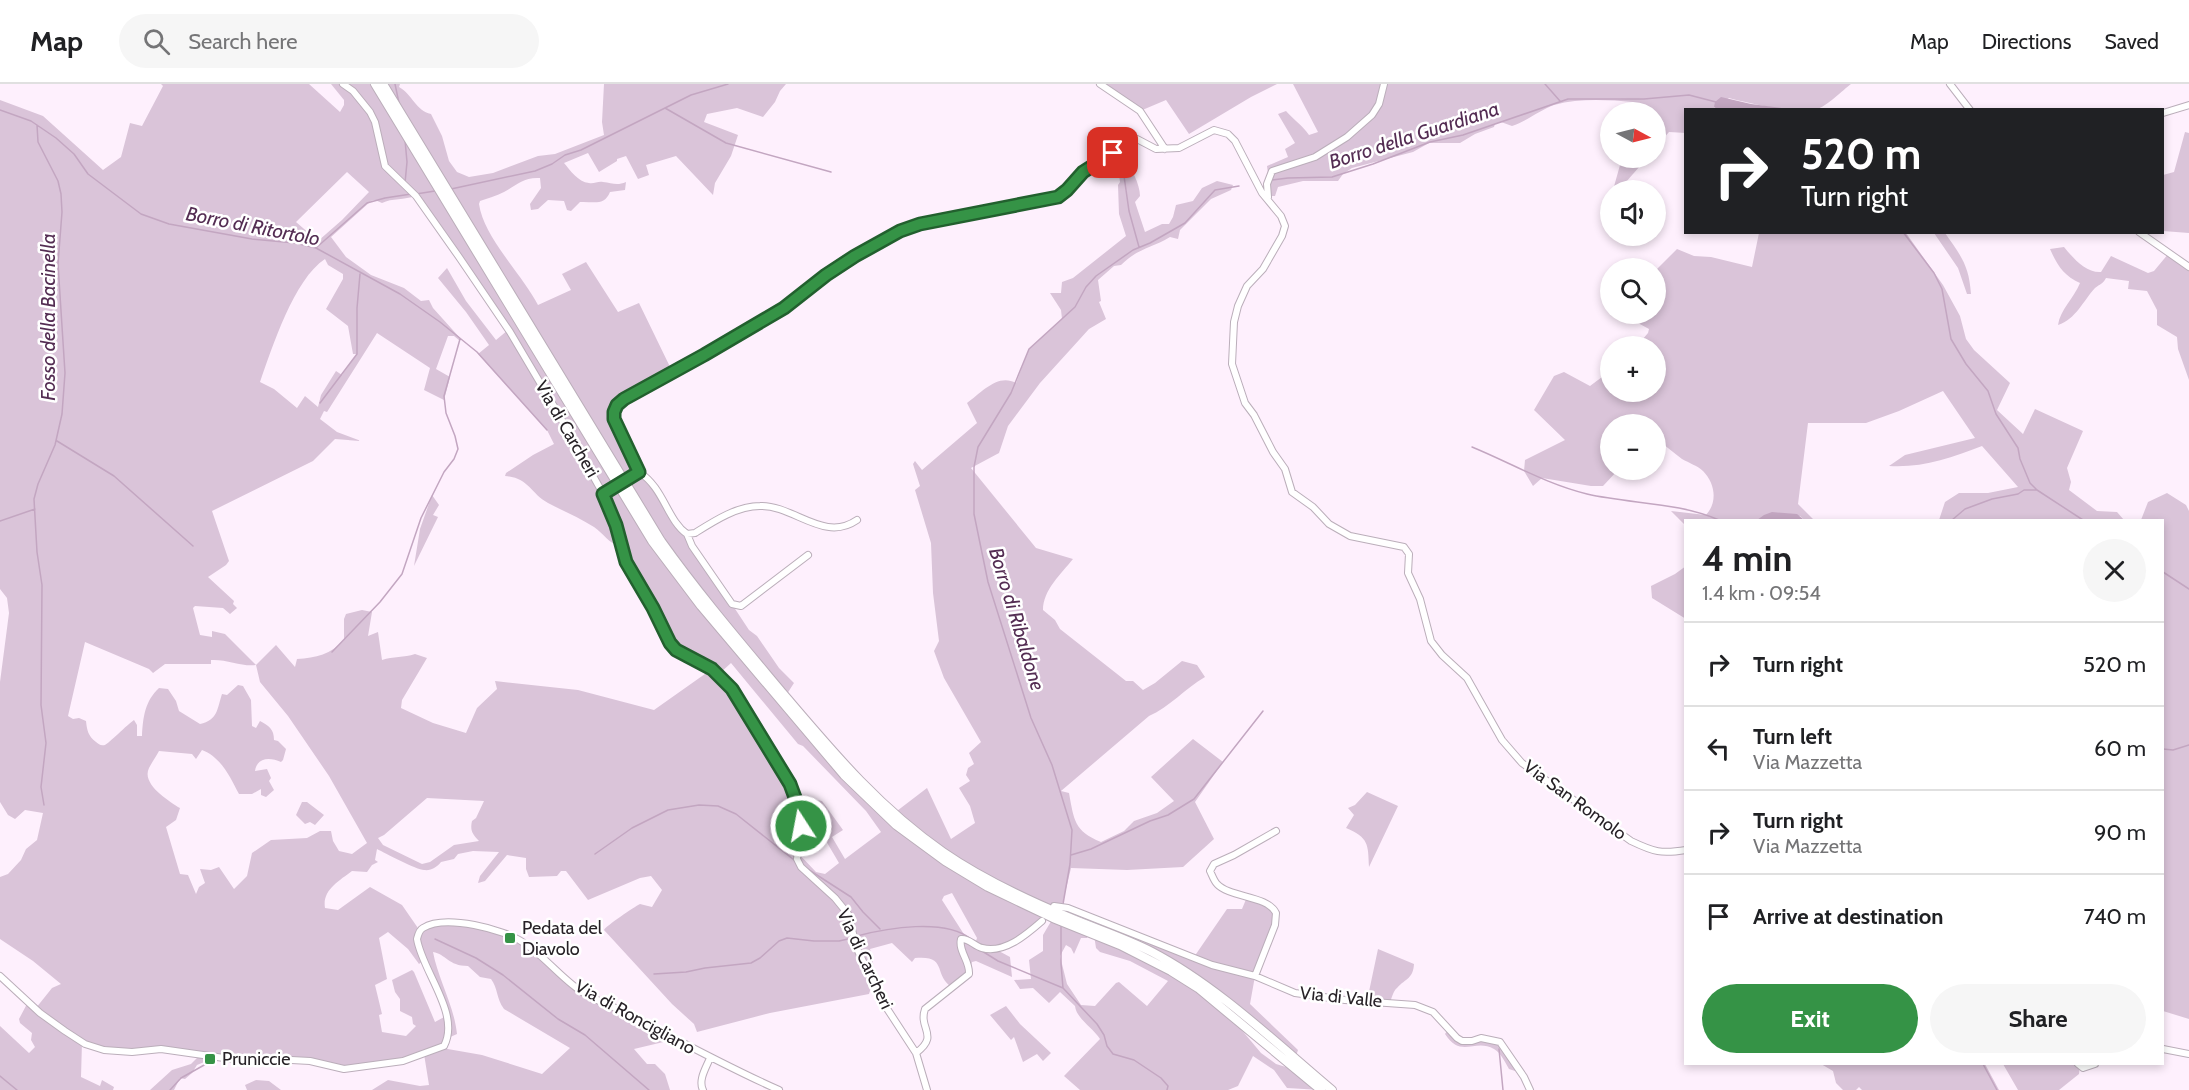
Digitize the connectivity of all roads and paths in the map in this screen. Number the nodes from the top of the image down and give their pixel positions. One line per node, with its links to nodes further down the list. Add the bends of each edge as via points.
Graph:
1 (343, 84): 15 (street, Via di Carcheri, via 370,112 385,166 423,205 510,332)
2 (375, 84): 32 (highway, via 665,560 844,775 914,839 972,878 1171,970)
3 (383, 84): 33 (highway, via 660,542 714,613 850,773 912,830 974,871 1018,895 1152,952 1189,975)
4 (1100, 84): 10 (street, via 1140,111)
5 (1384, 84): 11 (street, via 1372,116 1347,136 1315,157 1272,171)
6 (1950, 84): 8 (street)
7 (2189, 105): 9 (street)
8 (1968, 108)
9 (2164, 113)
10 (1165, 149): 11 (street, Via San Romolo, via 1179,148 1206,132 1222,130 1234,141 1262,193); 14 (street, via 1149,147 1137,138 1125,138 1113,153 1083,172 1058,197 920,224 855,256 784,308 617,405 614,419)
11 (1268, 197): 20 (street, Via San Romolo, via 1285,226 1268,261 1247,286 1238,306 1232,364 1245,403 1285,469 1292,492 1329,524 1350,536 1404,547 1409,554 1408,573 1420,599 1431,641 1467,678 1502,740 1522,764 1631,841 1665,853)
12 (2142, 234): 13 (street)
13 (2189, 267)
14 (638, 473): 15 (street, bridge); 17 (street, via 648,477)
15 (605, 493): 26 (street, Via di Carcheri, via 626,562 670,643 723,679 776,758 797,803 801,826 797,859 848,914 853,941 876,989)
16 (857, 520): 17 (street, via 828,528 772,506 757,506 742,508)
17 (687, 534): 18 (street, via 712,576 737,606)
18 (808, 555)
19 (1276, 831): 24 (street, via 1214,864 1209,871 1226,890 1269,905 1276,913)
20 (1684, 850)
21 (1060, 906): 24 (street, Via di Valle, via 1212,964)
22 (1042, 921): 26 (street, via 1017,940 996,949 961,939 969,974 925,1009 928,1041)
23 (0, 976): 28 (street, Via di Roncigliano, via 65,1031 104,1050 161,1049 252,1062 310,1061 344,1069 403,1061 444,1046 449,1030 444,1006 417,939 424,927 457,922 522,941 576,989)
24 (1255, 976): 34 (street, Via di Valle, via 1313,997 1415,1005 1433,1012 1462,1041 1481,1038 1500,1042)
25 (2164, 1049): 27 (street)
26 (915, 1053): 31 (street, Via di Carcheri)
27 (2189, 1054)
28 (710, 1058): 29 (street, Via di Roncigliano, via 701,1080); 30 (street, Via di Roncigliano)
29 (704, 1090)
30 (779, 1090)
31 (927, 1090)
32 (1321, 1090)
33 (1332, 1090)
34 (1530, 1090)

